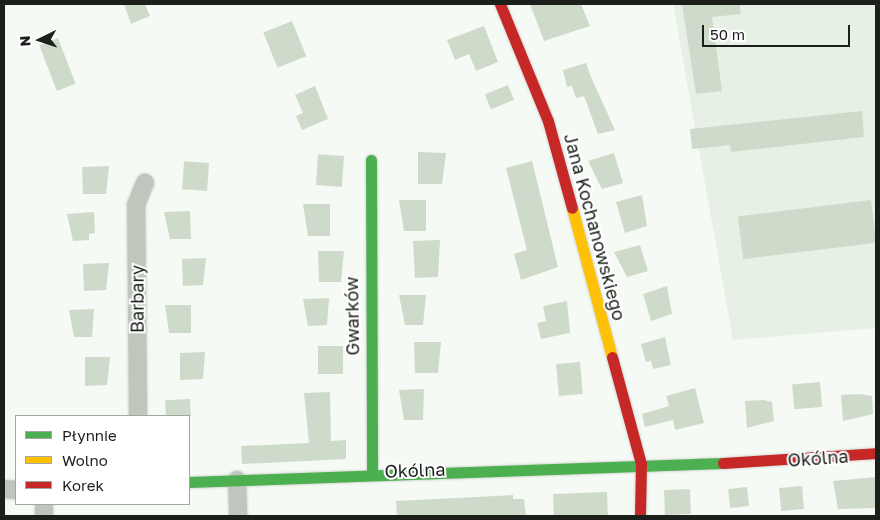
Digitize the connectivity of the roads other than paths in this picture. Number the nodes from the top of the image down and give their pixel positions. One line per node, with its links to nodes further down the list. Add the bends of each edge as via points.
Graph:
1 (500, 4): 6 (street, Jana Kochanowskiego, via 548,121)
2 (371, 160): 7 (street, Gwarków, via 368,200)
3 (145, 183): 4 (street, Barbary, via 136,204)
4 (138, 415)
5 (876, 453): 6 (street, Okólna, via 798,461)
6 (641, 464): 7 (street, Okólna); 11 (street)
7 (372, 472): 8 (street, Okólna)
8 (237, 480): 9 (street, Okólna); 10 (street)
9 (190, 482)
10 (238, 516)
11 (640, 516)

